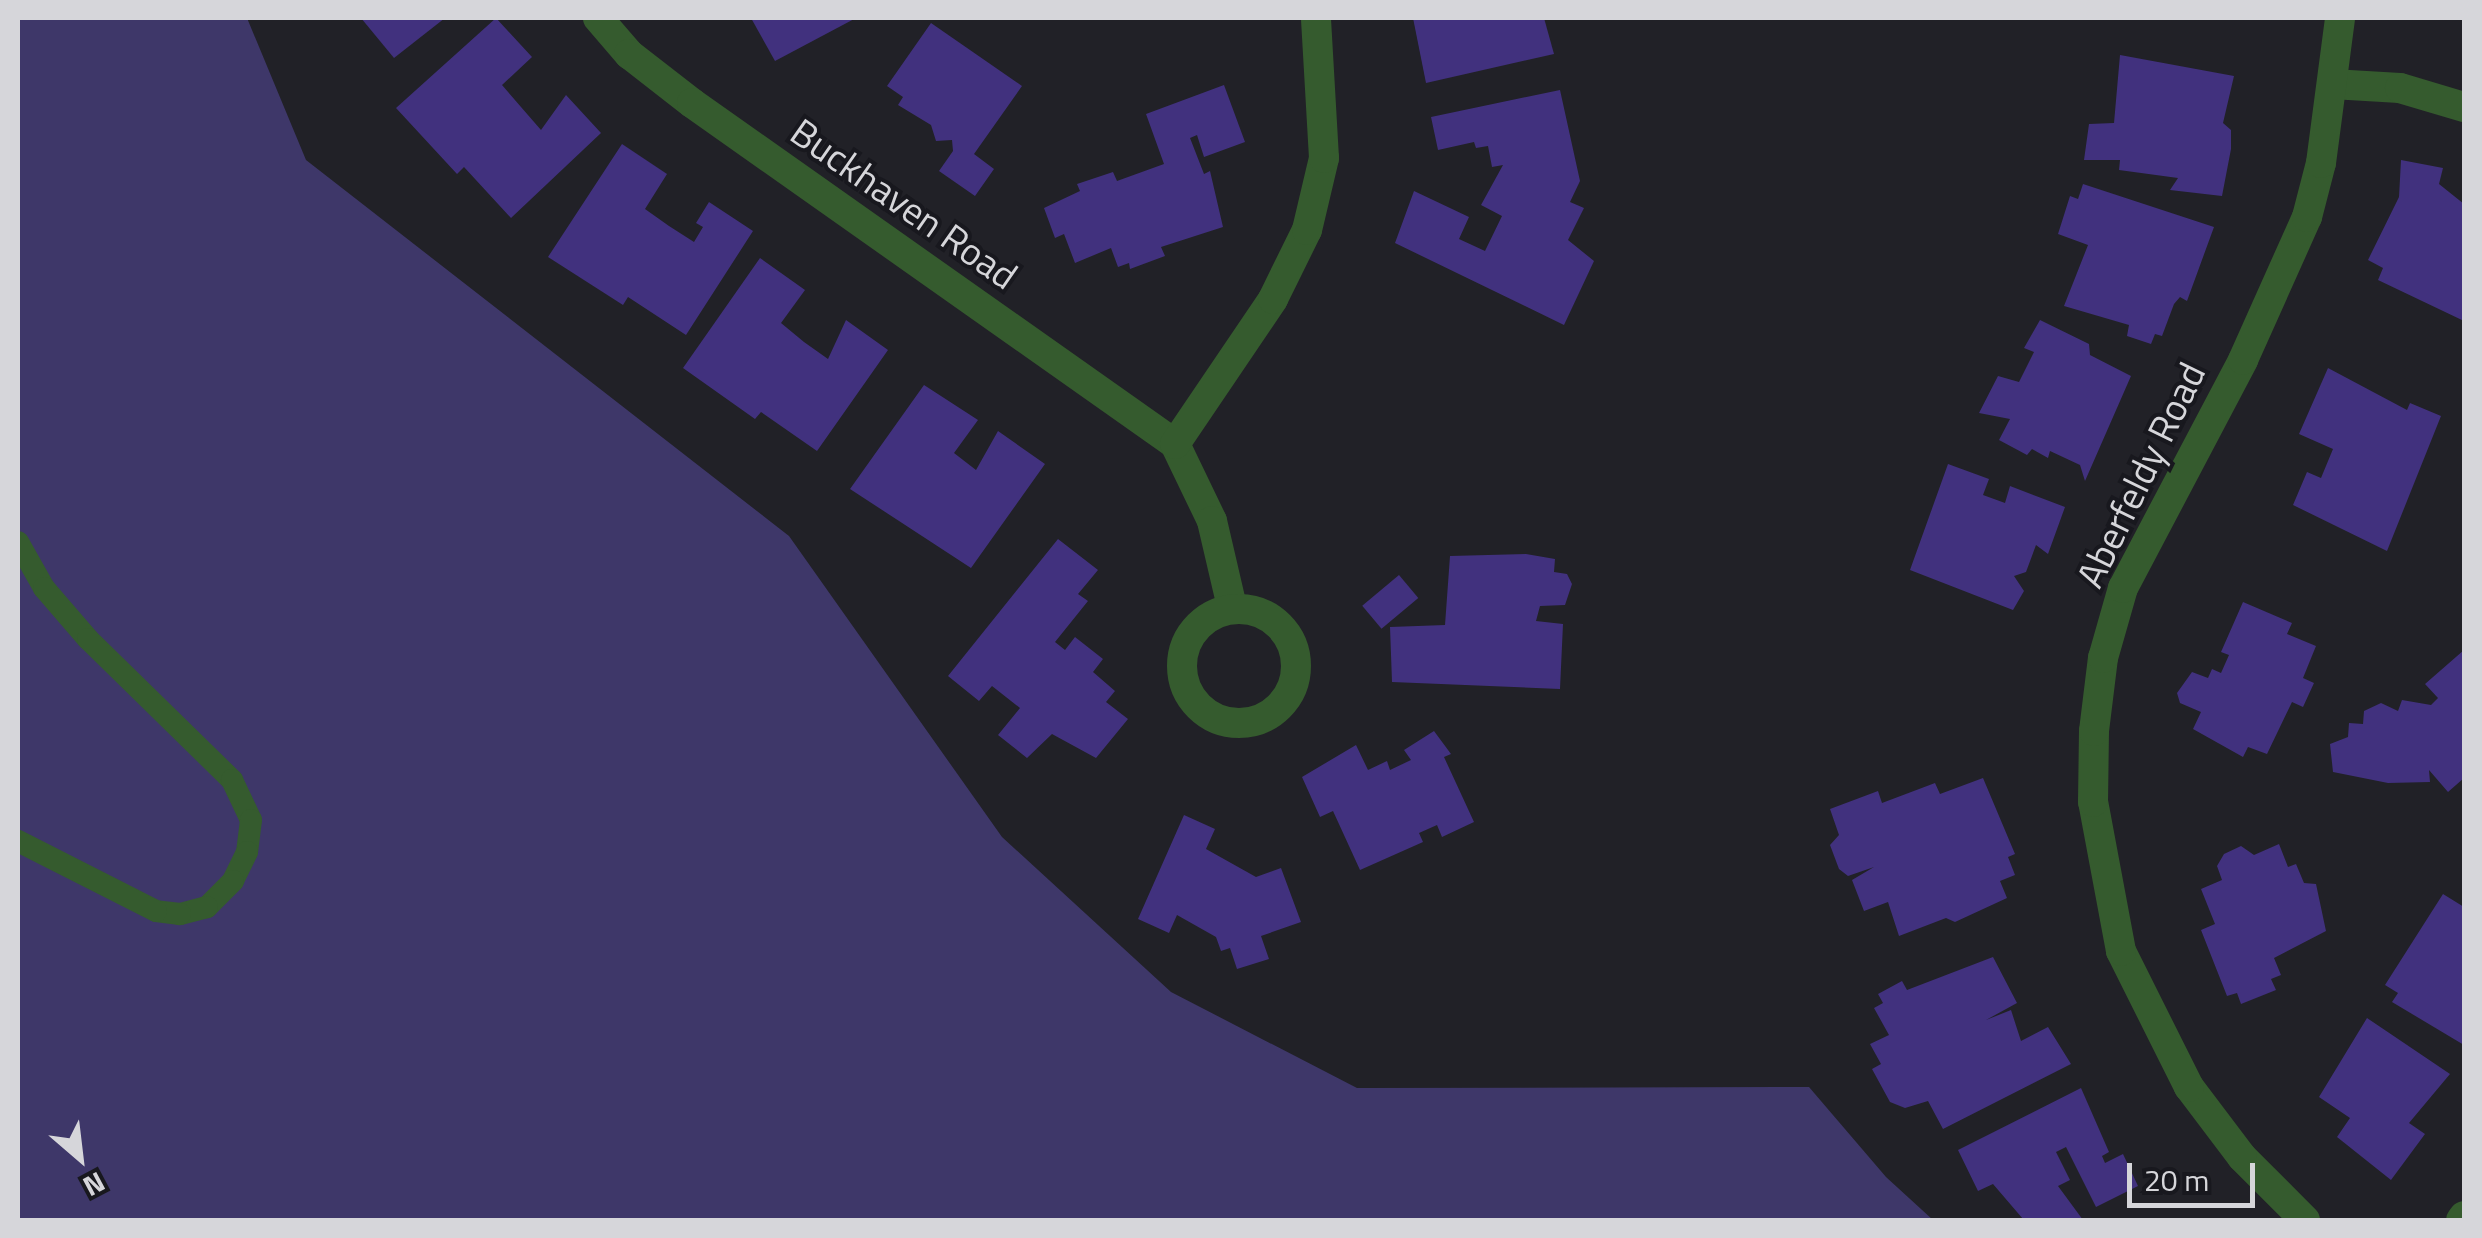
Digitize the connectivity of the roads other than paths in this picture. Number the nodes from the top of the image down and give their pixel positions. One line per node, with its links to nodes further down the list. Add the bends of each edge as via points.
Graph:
1 (598, 18): 6 (street, Buckhaven Road, via 629,54 692,103)
2 (1316, 18): 6 (street, via 1324,158 1307,230 1273,299)
3 (2340, 18): 4 (street, Aberfeldy Road)
4 (2332, 84): 5 (street, via 2400,88); 10 (street, Aberfeldy Road, via 2307,217 2281,284 2124,588 2103,658 2094,731 2093,802 2121,952 2188,1088 2242,1157)
5 (2464, 107)
6 (1175, 444): 8 (street, via 1212,521)
7 (18, 542): 9 (lane, via 44,588 88,639 232,780 250,820 247,852 233,881 208,907 180,914 156,910)
8 (1232, 607)
9 (18, 841)
10 (2305, 1220)

